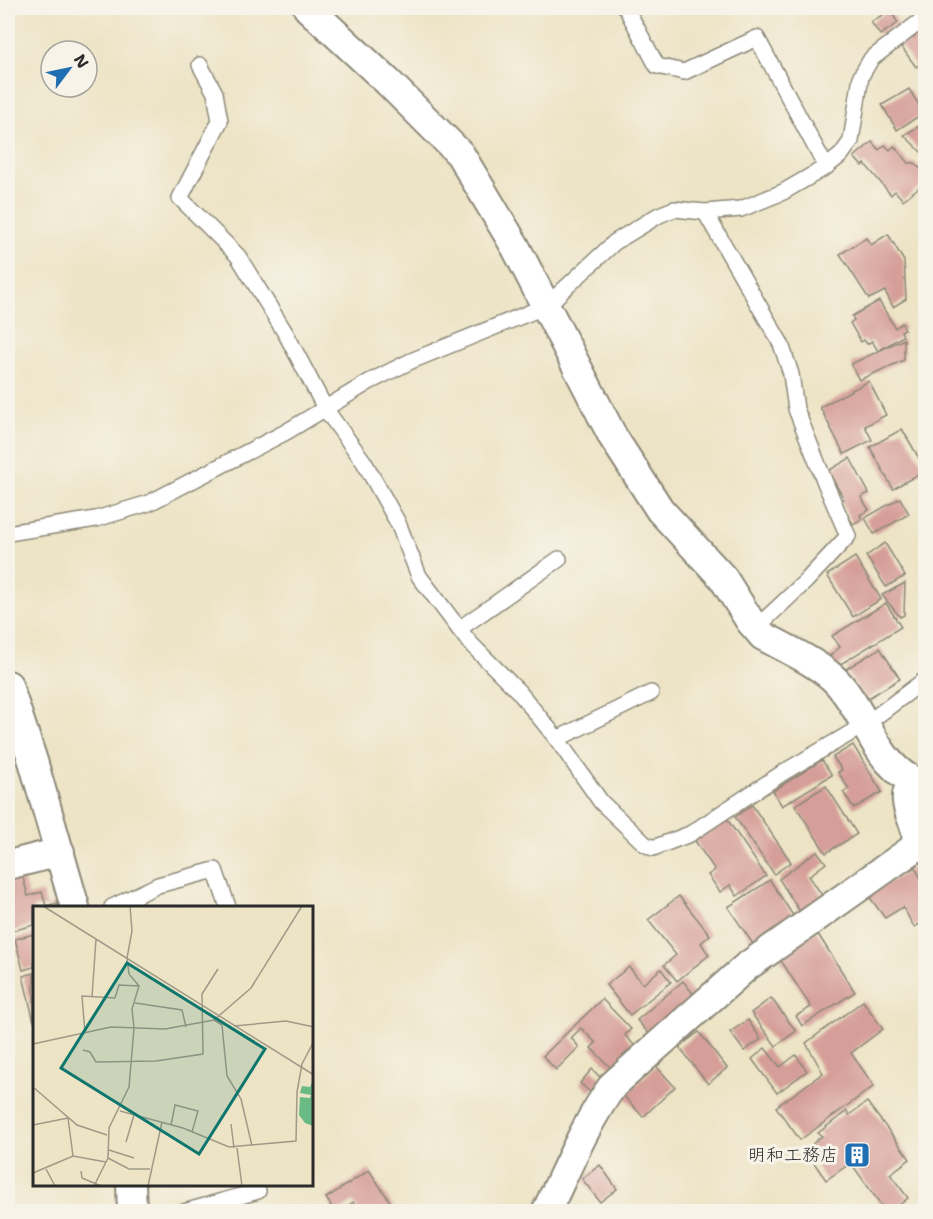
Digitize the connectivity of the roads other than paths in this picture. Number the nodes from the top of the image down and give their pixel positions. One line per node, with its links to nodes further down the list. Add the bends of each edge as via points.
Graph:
1 (626, 8): 5 (lane, via 657,66 684,72 757,38)
2 (315, 10): 7 (street, via 460,154)
3 (926, 17): 5 (lane, via 871,59 861,76 851,141)
4 (200, 65): 8 (lane, via 215,93 220,122 180,198 238,256)
5 (826, 167): 6 (lane, via 762,202 741,209)
6 (705, 212): 7 (lane, via 674,209 660,215 615,242); 11 (lane, via 781,344 796,409 848,536)
7 (546, 306): 8 (lane, via 411,361); 11 (street, via 613,437 660,510 723,578)
8 (326, 410): 9 (lane, via 149,503 96,519); 12 (lane, via 363,462 392,513 419,576)
9 (8, 533)
10 (559, 559): 12 (lane)
11 (756, 628): 16 (street, via 830,676)
12 (459, 629): 17 (lane)
13 (926, 679): 16 (lane)
14 (8, 685): 19 (street)
15 (651, 693): 17 (lane)
16 (866, 724): 17 (lane, via 690,834 653,848 601,802); 18 (street, via 888,763)
17 (557, 739)
18 (919, 784): 28 (street, via 907,801 917,835 913,849 746,967 613,1085 591,1119)
19 (60, 852): 20 (street); 21 (street)
20 (8, 866)
21 (75, 906)
22 (114, 906): 23 (lane, via 158,885 215,870)
23 (228, 906)
24 (131, 1186): 26 (street)
25 (258, 1191): 27 (lane)
26 (132, 1212)
27 (184, 1212)
28 (546, 1212)

